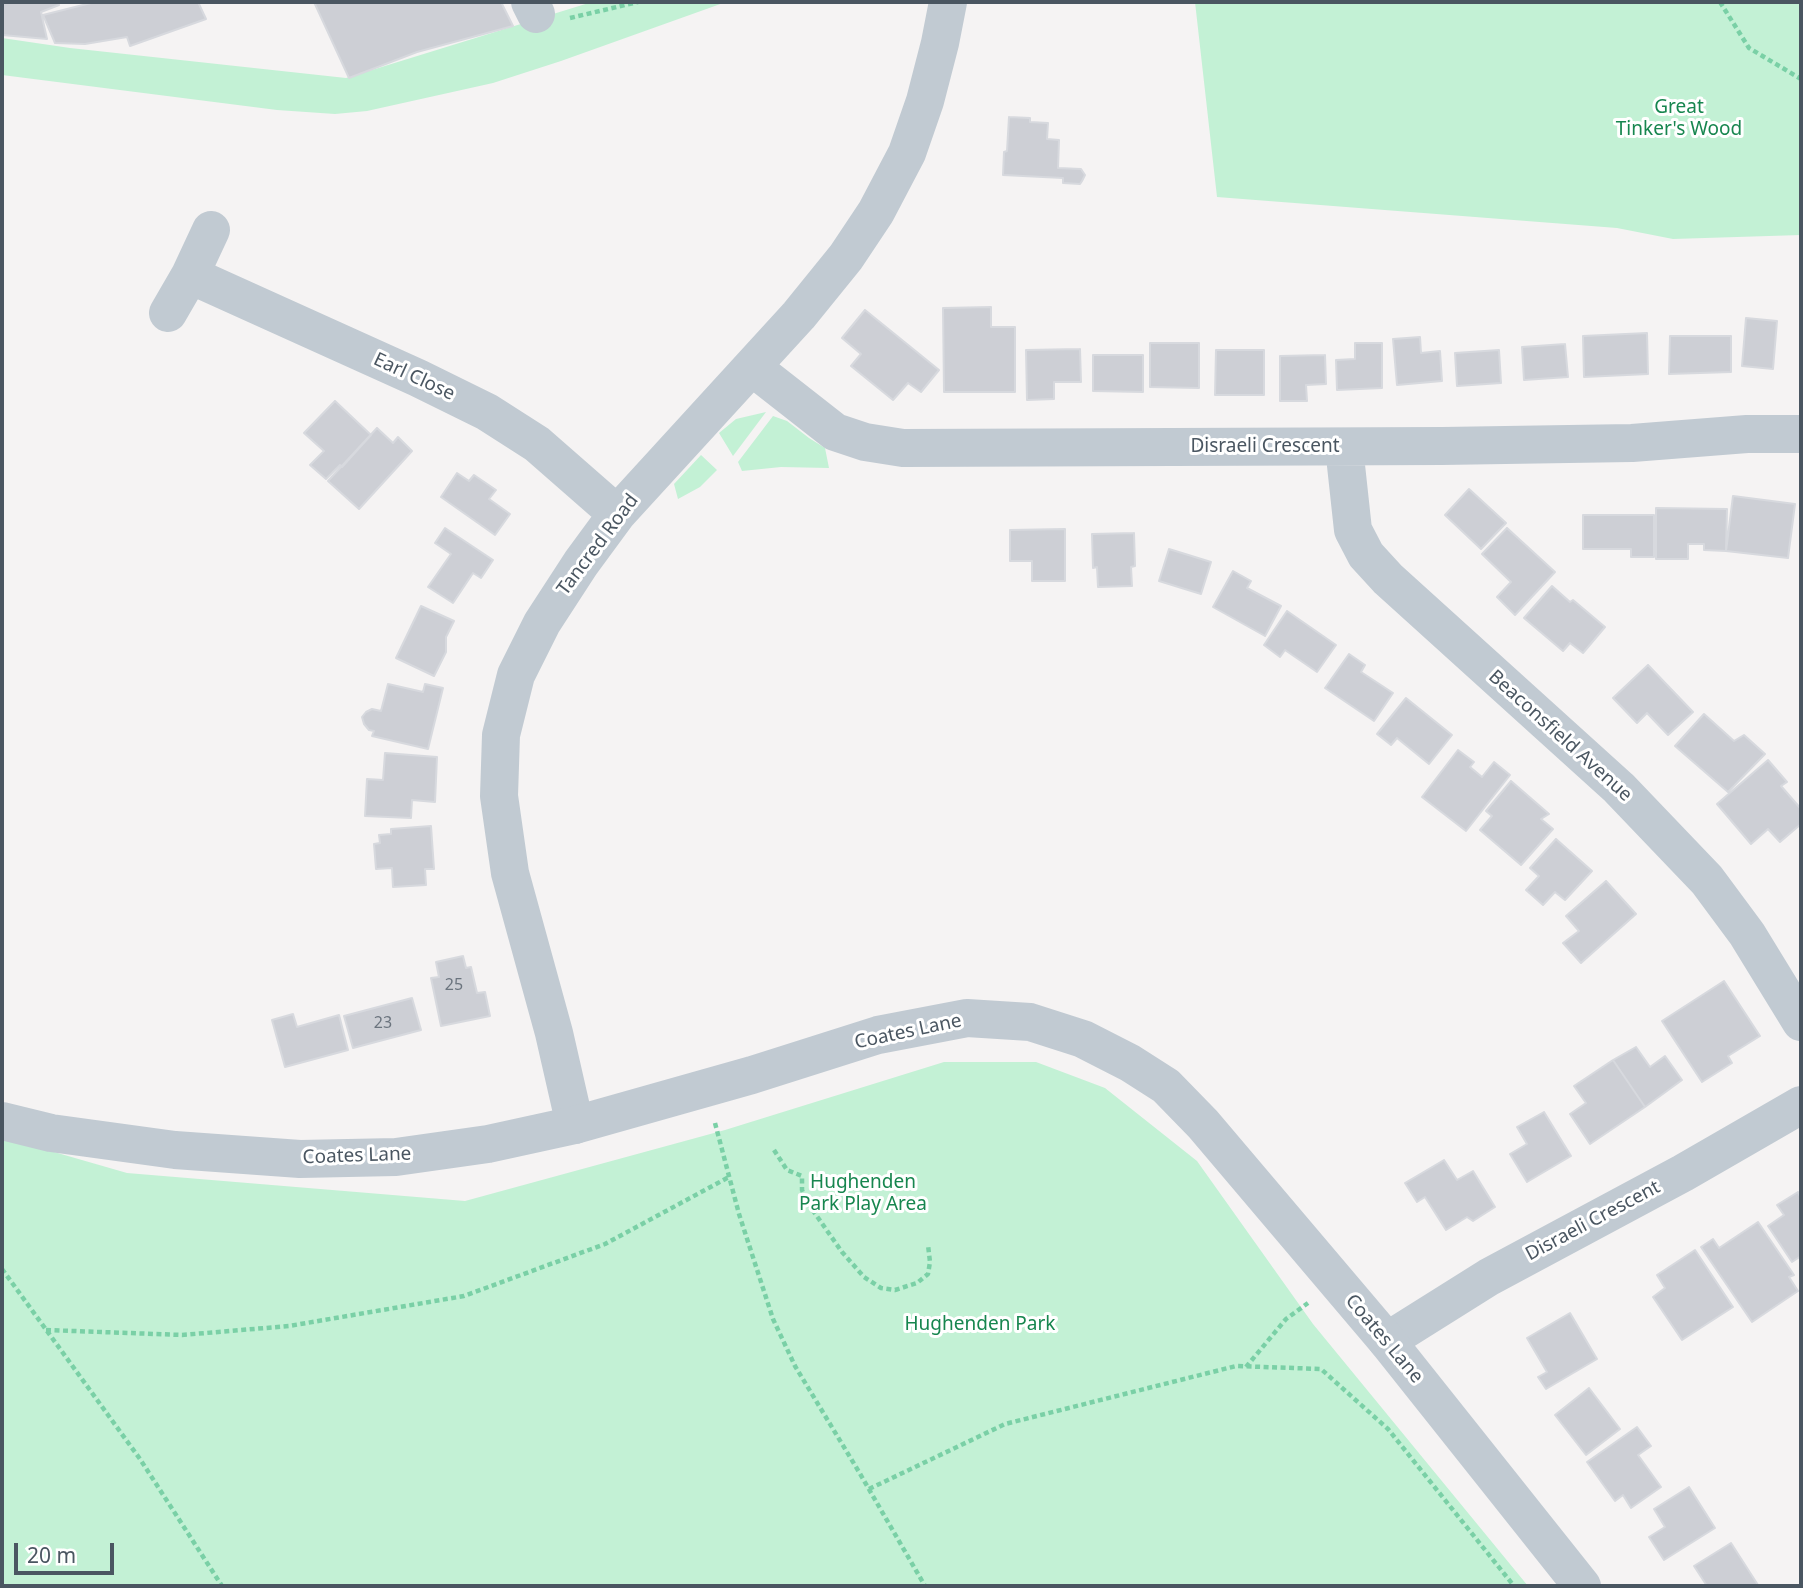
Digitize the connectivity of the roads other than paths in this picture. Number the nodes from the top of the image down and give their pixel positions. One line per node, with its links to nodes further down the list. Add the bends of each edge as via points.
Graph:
1 (948, 2): 5 (street, Tancred Road, via 925,102 907,153 876,212 838,267)
2 (211, 230): 3 (street)
3 (190, 275): 4 (street); 8 (street, Earl Close, via 487,412 537,444)
4 (168, 313)
5 (752, 367): 7 (street, Disraeli Crescent, via 835,432 904,448); 8 (street, Tancred Road)
6 (1801, 435): 7 (street, Disraeli Crescent, via 1747,434 1632,443)
7 (1344, 447): 9 (street, Beaconsfield Avenue, via 1353,530 1366,555 1619,788 1707,880)
8 (617, 514): 12 (street, Tancred Road, via 542,623 516,675 501,735 499,796 510,873)
9 (1801, 1022)
10 (1801, 1105): 13 (street, Disraeli Crescent, via 1489,1277)
11 (2, 1121): 12 (street, Coates Lane, via 51,1133 175,1150 300,1159 396,1157)
12 (575, 1125): 13 (street, Coates Lane, via 878,1035 967,1018 1030,1022 1083,1040 1166,1086)
13 (1387, 1341): 14 (street, Coates Lane)
14 (1582, 1586)

